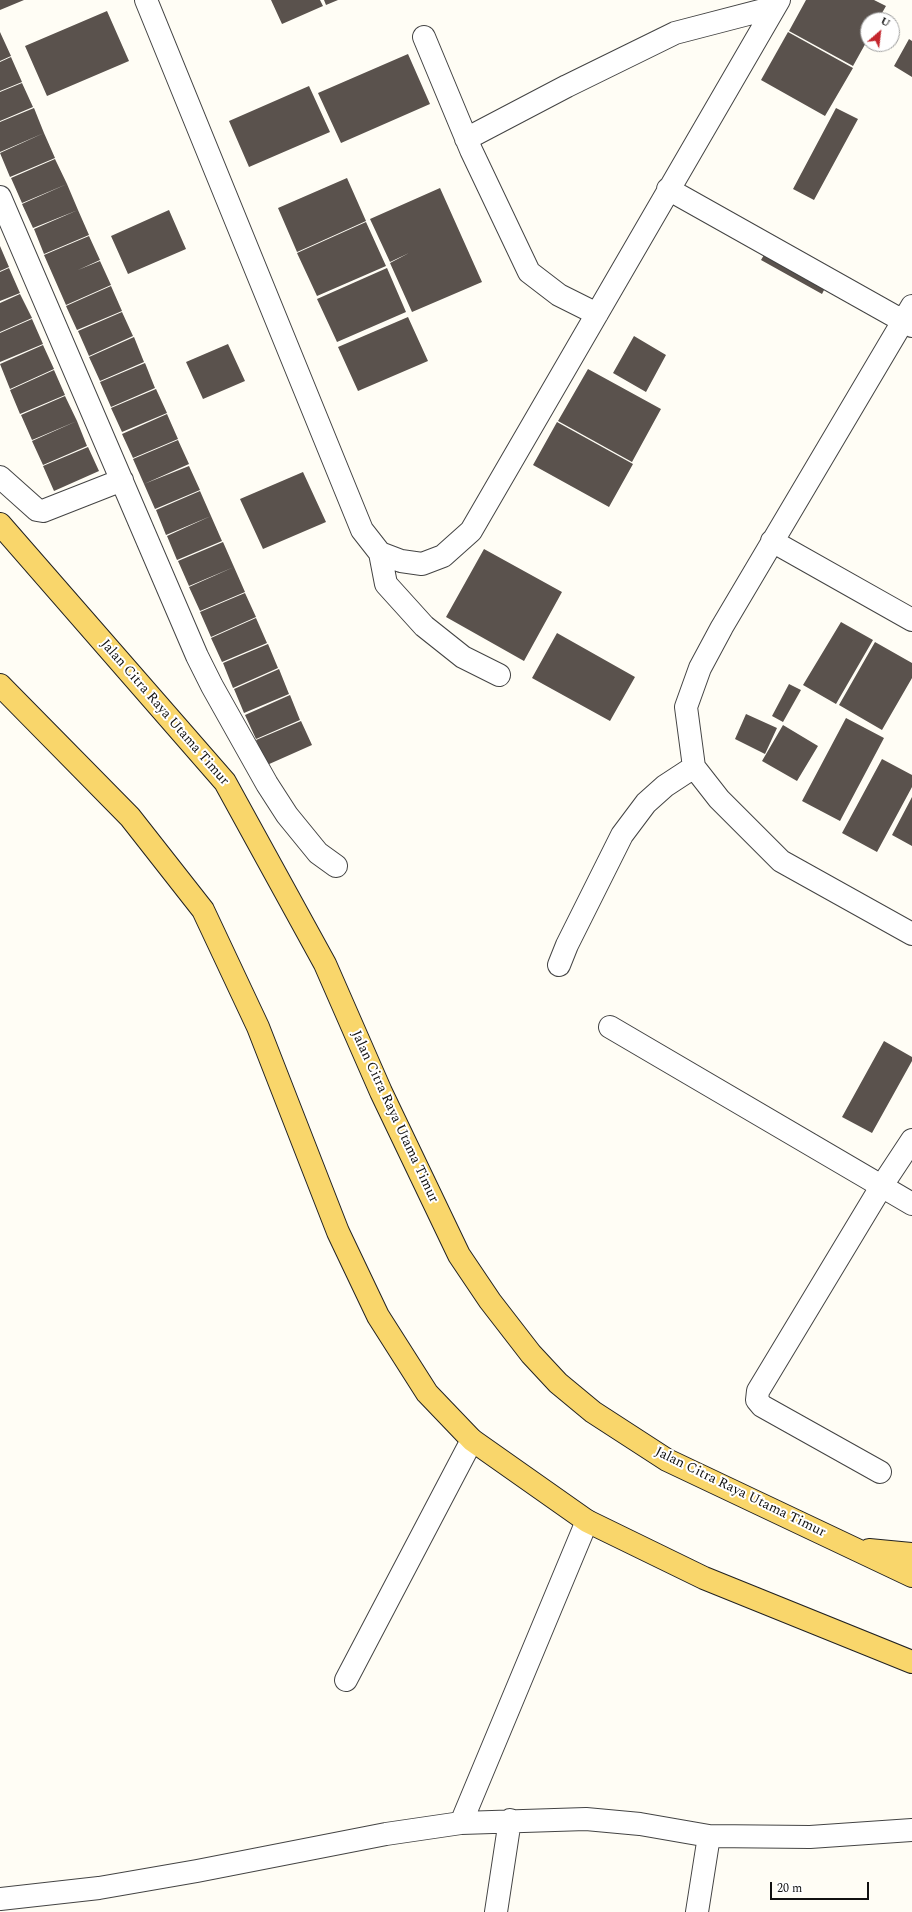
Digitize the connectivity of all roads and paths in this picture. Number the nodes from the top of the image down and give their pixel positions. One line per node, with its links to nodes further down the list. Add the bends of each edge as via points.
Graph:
1 (146, 0): 13 (street, via 362,530)
2 (777, 4): 4 (street, via 675,33 567,86); 5 (street)
3 (424, 37): 4 (street)
4 (466, 140): 7 (street, via 529,272 559,295)
5 (668, 189): 7 (street); 8 (street)
6 (0, 197): 10 (street)
7 (597, 314): 13 (street, via 471,531 443,556 422,564 401,561)
8 (909, 317): 12 (street)
9 (0, 477): 10 (street, via 37,510 43,511)
10 (122, 480): 18 (street, via 197,656 237,732 287,815 318,853)
11 (0, 524): 28 (main road, Jalan Citra Raya Utama Timur, via 225,782 325,964 381,1092 459,1255 531,1354 558,1383 593,1412 667,1460)
12 (772, 541): 14 (street); 17 (street, via 700,668 686,708)
13 (380, 553): 15 (street, via 386,584 424,626 463,657)
14 (912, 620)
15 (499, 675)
16 (0, 685): 25 (main road, via 130,817 203,910 258,1027 338,1232 378,1316 427,1393)
17 (694, 767): 19 (street, via 719,799 781,861); 20 (street, via 665,786 646,803 622,834)
18 (336, 866)
19 (912, 934)
20 (559, 965)
21 (610, 1027): 23 (street)
22 (912, 1140): 23 (street)
23 (881, 1187): 24 (street); 26 (street, via 758,1391 756,1400 762,1406)
24 (912, 1204)
25 (472, 1440): 27 (main road); 32 (street)
26 (880, 1472)
27 (587, 1521): 31 (main road, via 704,1578); 34 (street)
28 (856, 1548): 29 (main road); 30 (main road, Jalan Citra Raya Utama Timur)
29 (912, 1554)
30 (912, 1576)
31 (912, 1662)
32 (346, 1680)
33 (510, 1820): 34 (street); 36 (street, via 586,1819 640,1824); 38 (street)
34 (461, 1823): 37 (street, via 386,1834 99,1888)
35 (912, 1830): 36 (street, via 810,1837)
36 (709, 1836): 39 (street)
37 (0, 1899)
38 (496, 1912)
39 (697, 1912)

